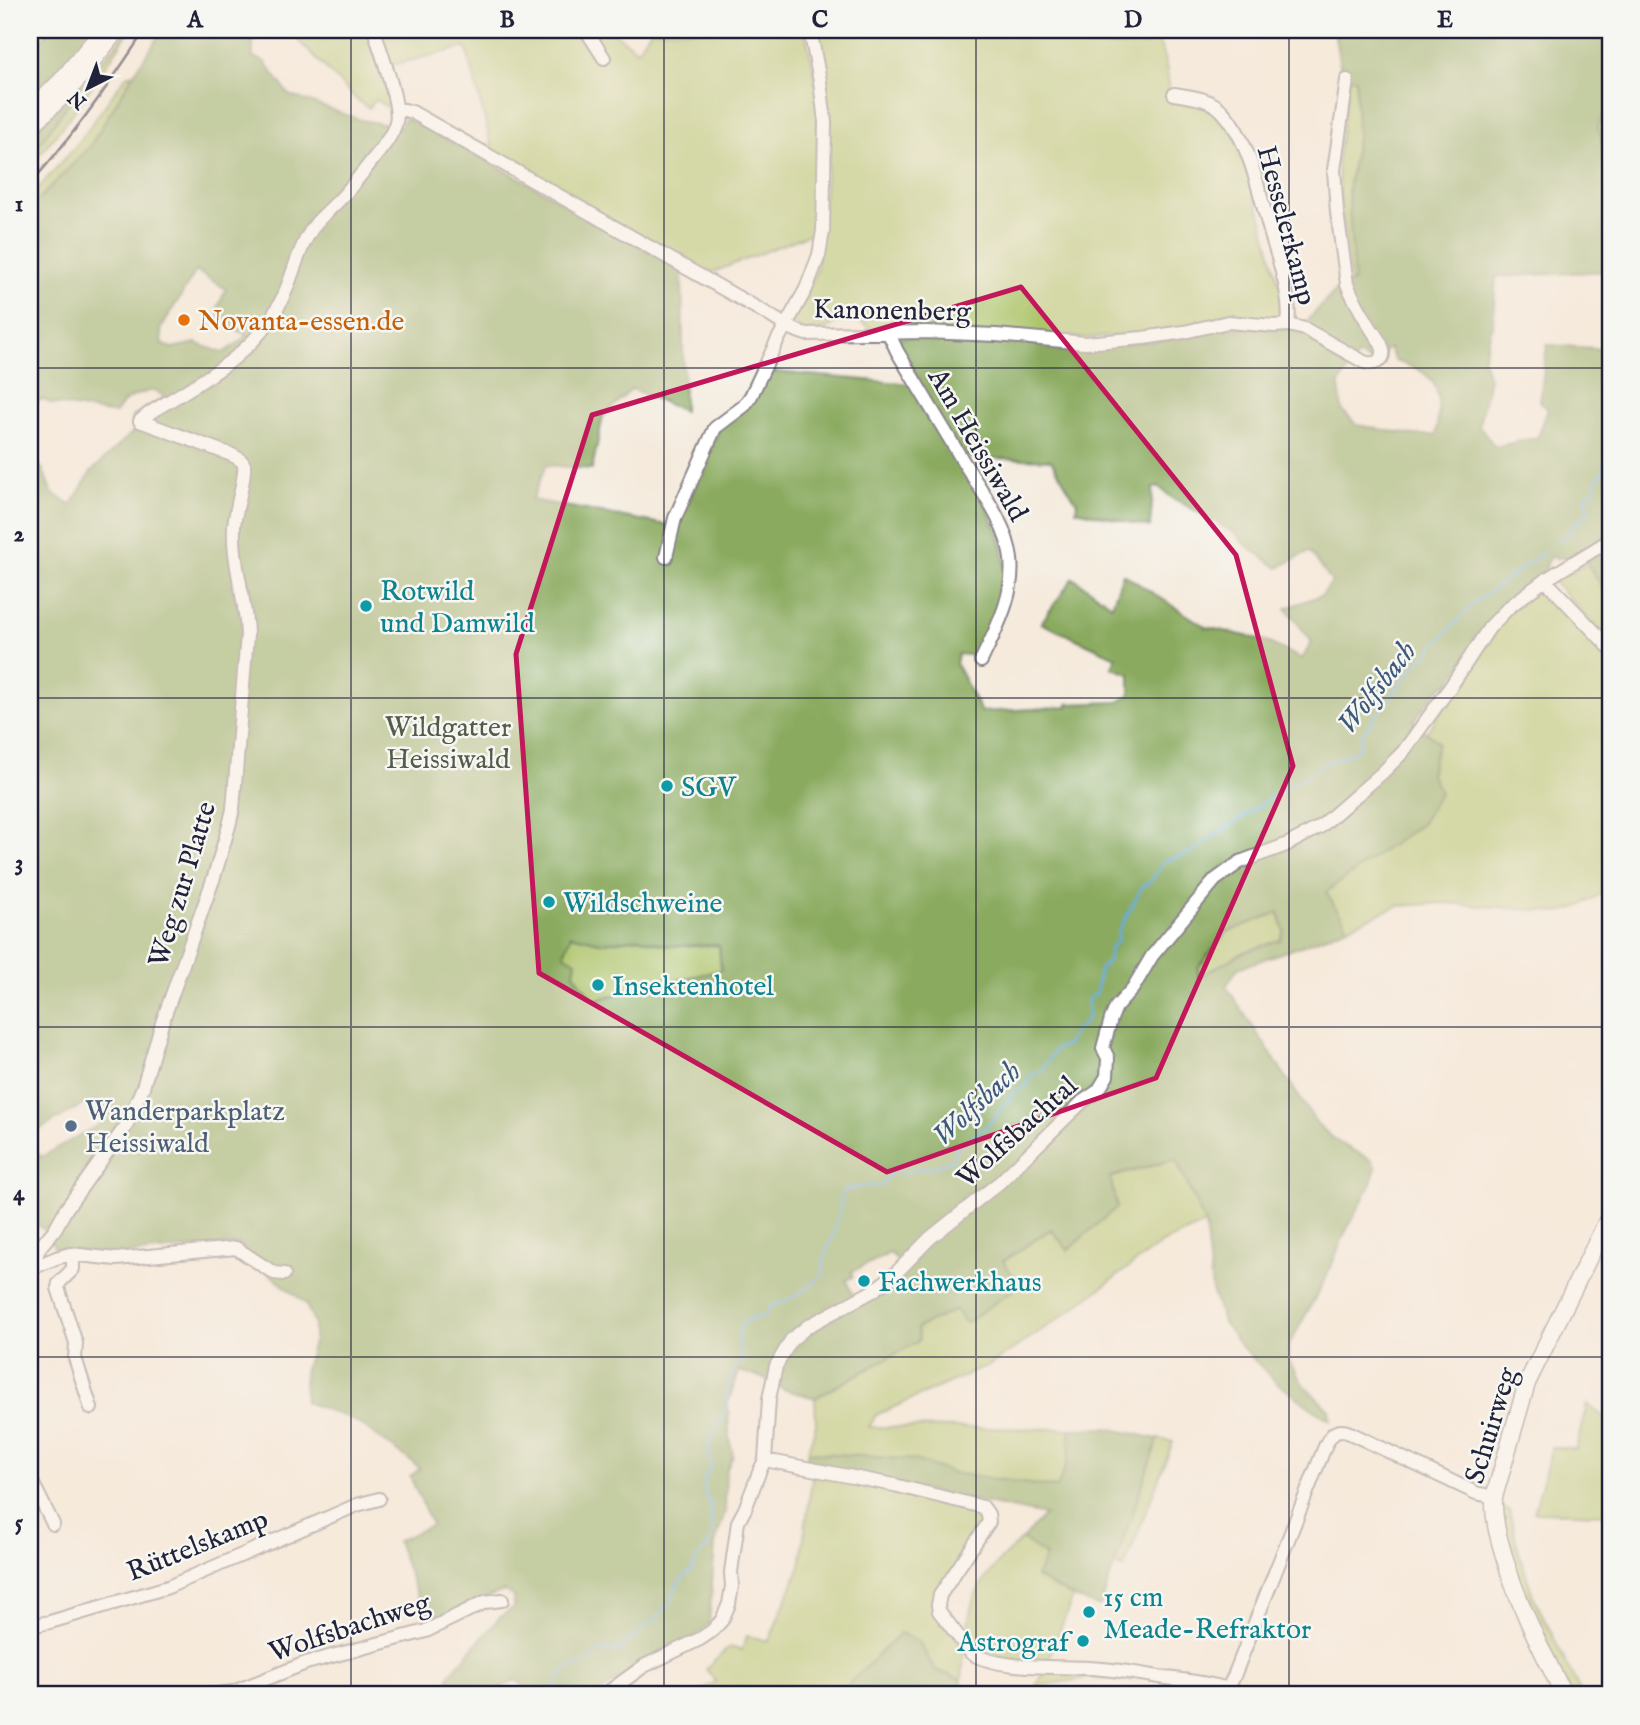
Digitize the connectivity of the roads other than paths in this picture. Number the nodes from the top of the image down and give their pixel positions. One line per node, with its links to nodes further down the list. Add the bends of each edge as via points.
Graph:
1 (103, 30): 10 (main road)
2 (117, 30): 11 (main road, via 68,90)
3 (374, 30): 9 (street)
4 (586, 30): 6 (street)
5 (810, 30): 13 (street, via 825,122 823,231 806,289)
6 (604, 58)
7 (1347, 80): 12 (street, Kanonenberg, via 1334,170 1340,237 1352,296 1379,340 1383,358 1372,364 1364,362)
8 (1174, 94): 12 (street, Hesselerkamp, via 1205,99 1222,110 1236,129 1276,251)
9 (397, 108): 13 (street, Kanonenberg, via 412,112); 22 (street, Weg zur Platte, via 397,122 382,148 309,234 276,312 257,339 140,421 232,455 244,465 234,550 247,635 233,809 137,1104 40,1247)
10 (30, 111)
11 (30, 127)
12 (1289, 325): 14 (street, Kanonenberg, via 1228,322 1184,332 1085,343 996,335)
13 (786, 326): 14 (street, Kanonenberg, via 806,334); 16 (street, via 751,396 716,428 676,518)
14 (889, 334): 19 (street, Am Heissiwald, via 1006,536 1011,579 1004,612)
15 (1610, 540): 17 (street, Wolfsbachtal)
16 (666, 557)
17 (1545, 580): 18 (street); 25 (street, Wolfsbachtal, via 1489,628 1451,687 1382,773 1320,827 1240,862 1215,880 1116,1007 1103,1048 1108,1058 1107,1076 1098,1091 895,1274 791,1340 776,1366)
18 (1610, 648)
19 (981, 661)
20 (1610, 1215): 27 (main road, Schuirweg, via 1527,1383)
21 (70, 1254): 22 (street, Weg zur Platte); 23 (street, Weg zur Platte, via 116,1259 236,1248 274,1273); 24 (street, via 73,1269 58,1288)
22 (30, 1270)
23 (284, 1274)
24 (91, 1408)
25 (765, 1461): 32 (street, via 983,1507 989,1522 940,1595 938,1605 978,1657 1003,1664 1092,1668 1207,1683); 34 (street, Wolfsbachtal, via 738,1522 732,1586 722,1620 700,1639 644,1666)
26 (30, 1478): 29 (street)
27 (1494, 1497): 32 (street, via 1476,1493 1350,1433 1334,1433 1325,1444); 35 (main road, Schuirweg, via 1493,1514 1511,1581)
28 (379, 1499): 31 (street, Rüttelskamp, via 168,1587)
29 (53, 1524)
30 (502, 1601): 33 (street, Wolfsbachweg, via 485,1602 426,1630 306,1662 233,1692)
31 (30, 1626)
32 (1226, 1692)
33 (209, 1695)
34 (604, 1695)
35 (1564, 1695)

